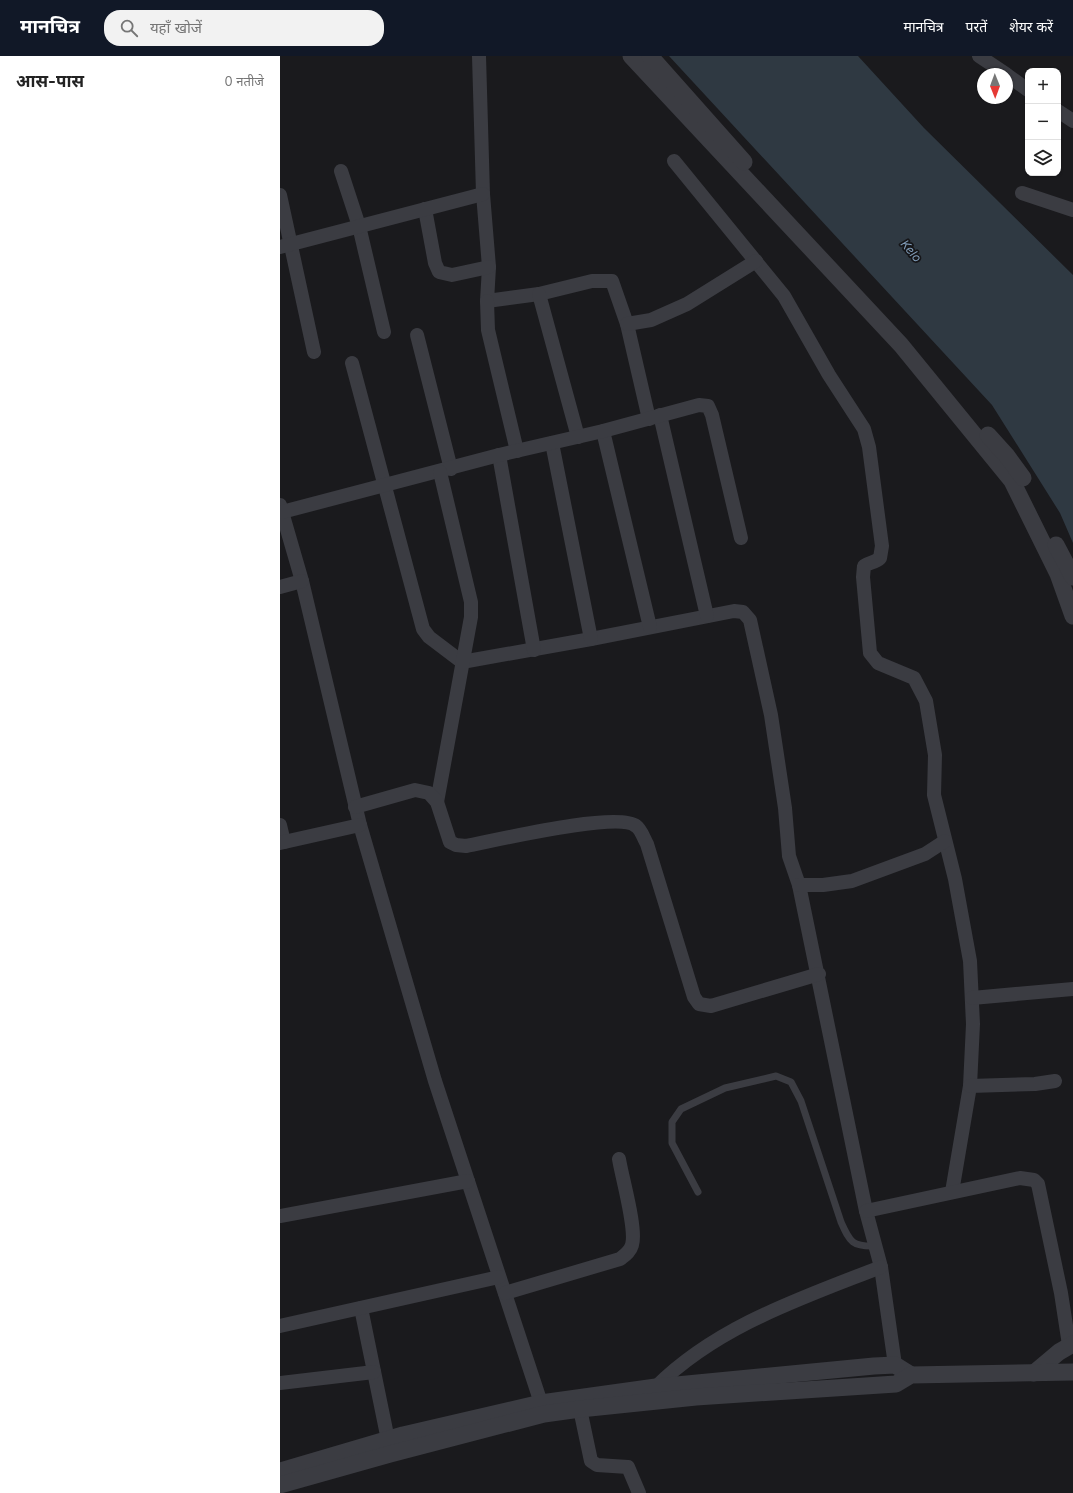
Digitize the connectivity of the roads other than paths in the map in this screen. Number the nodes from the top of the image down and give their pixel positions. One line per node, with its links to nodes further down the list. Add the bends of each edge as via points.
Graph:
1 (479, 56): 13 (street)
2 (631, 56): 42 (street, via 901,345 1012,481 1058,574)
3 (650, 56): 38 (street, via 1007,456 1020,473)
4 (979, 56): 5 (street)
5 (997, 68)
6 (1013, 79): 7 (street)
7 (1025, 88)
8 (1061, 113): 9 (street)
9 (1073, 121)
10 (674, 162): 19 (street)
11 (341, 171): 17 (street)
12 (1022, 193): 16 (street)
13 (482, 194): 15 (street); 20 (street)
14 (280, 195): 18 (street)
15 (425, 209): 17 (street); 20 (street, via 439,272 452,275)
16 (1073, 210)
17 (359, 226): 18 (street); 24 (street)
18 (286, 245): 26 (street)
19 (756, 261): 23 (street, via 687,304 651,320); 52 (street, via 784,296 829,375 864,429 869,447 882,546 880,558 864,566 868,649 878,663 914,678 926,701 935,755 934,795)
20 (489, 267): 22 (street)
21 (539, 294): 22 (street); 23 (street, via 592,281 612,281); 30 (street)
22 (487, 301): 32 (street, via 488,330)
23 (627, 324): 28 (street)
24 (384, 332)
25 (417, 336): 34 (street)
26 (314, 352)
27 (352, 363): 35 (street)
28 (654, 417): 29 (street); 37 (street, via 699,405 708,406); 41 (street)
29 (603, 431): 30 (street); 43 (street)
30 (578, 437): 31 (street)
31 (552, 443): 32 (street); 44 (street)
32 (517, 451): 33 (street)
33 (499, 455): 34 (street); 45 (street)
34 (446, 470): 35 (street); 46 (street, via 471,602 472,617)
35 (385, 485): 36 (street); 46 (street, via 423,629 429,637)
36 (281, 509): 39 (street)
37 (741, 538)
38 (1073, 577)
39 (302, 581): 40 (street); 48 (street)
40 (280, 587)
41 (707, 616): 43 (street); 53 (street, via 734,611 744,612 750,620 771,714 785,808 789,856)
42 (1073, 616)
43 (650, 627): 44 (street)
44 (591, 639): 45 (street)
45 (534, 650): 46 (street)
46 (462, 662): 47 (street)
47 (437, 802): 48 (street, via 429,793 415,790); 54 (street, via 450,842 456,845 466,846 594,822 623,821 636,826 648,844 694,997 699,1004 711,1006)
48 (355, 807): 49 (street)
49 (360, 824): 51 (street); 60 (street, via 435,1081)
50 (280, 825): 51 (street)
51 (282, 842)
52 (945, 842): 53 (street, via 925,854 852,881); 56 (street, via 955,879 970,962)
53 (800, 885): 54 (street)
54 (819, 974): 63 (street)
55 (1073, 989): 56 (street)
56 (972, 998): 58 (street)
57 (1055, 1081): 58 (street)
58 (970, 1086): 62 (street)
59 (619, 1159): 68 (street, via 633,1230 629,1252 620,1259)
60 (468, 1181): 64 (street); 67 (street)
61 (698, 1192): 65 (lane, via 672,1143 672,1122 681,1110 725,1088 776,1076 791,1082 801,1101 849,1240 863,1246)
62 (952, 1192): 63 (street); 71 (street, via 1020,1178 1034,1180 1038,1184)
63 (866, 1211): 65 (street)
64 (280, 1216)
65 (876, 1246): 66 (street)
66 (881, 1267): 72 (street); 78 (street, via 743,1325 676,1366)
67 (499, 1277): 68 (street); 69 (street)
68 (505, 1294): 79 (street)
69 (361, 1308): 70 (street); 73 (street)
70 (280, 1326)
71 (1071, 1344): 75 (street)
72 (896, 1365): 76 (street); 78 (street)
73 (374, 1372): 77 (street); 81 (street)
74 (1073, 1372): 75 (street)
75 (1034, 1373): 76 (street)
76 (911, 1375): 80 (street, via 896,1384 696,1397)
77 (280, 1383)
78 (656, 1386): 79 (street)
79 (541, 1403): 81 (street)
80 (580, 1409): 83 (street, via 544,1414); 84 (street, via 591,1461 597,1465 628,1467)
81 (388, 1440): 82 (street)
82 (280, 1471)
83 (280, 1485)
84 (639, 1493)

